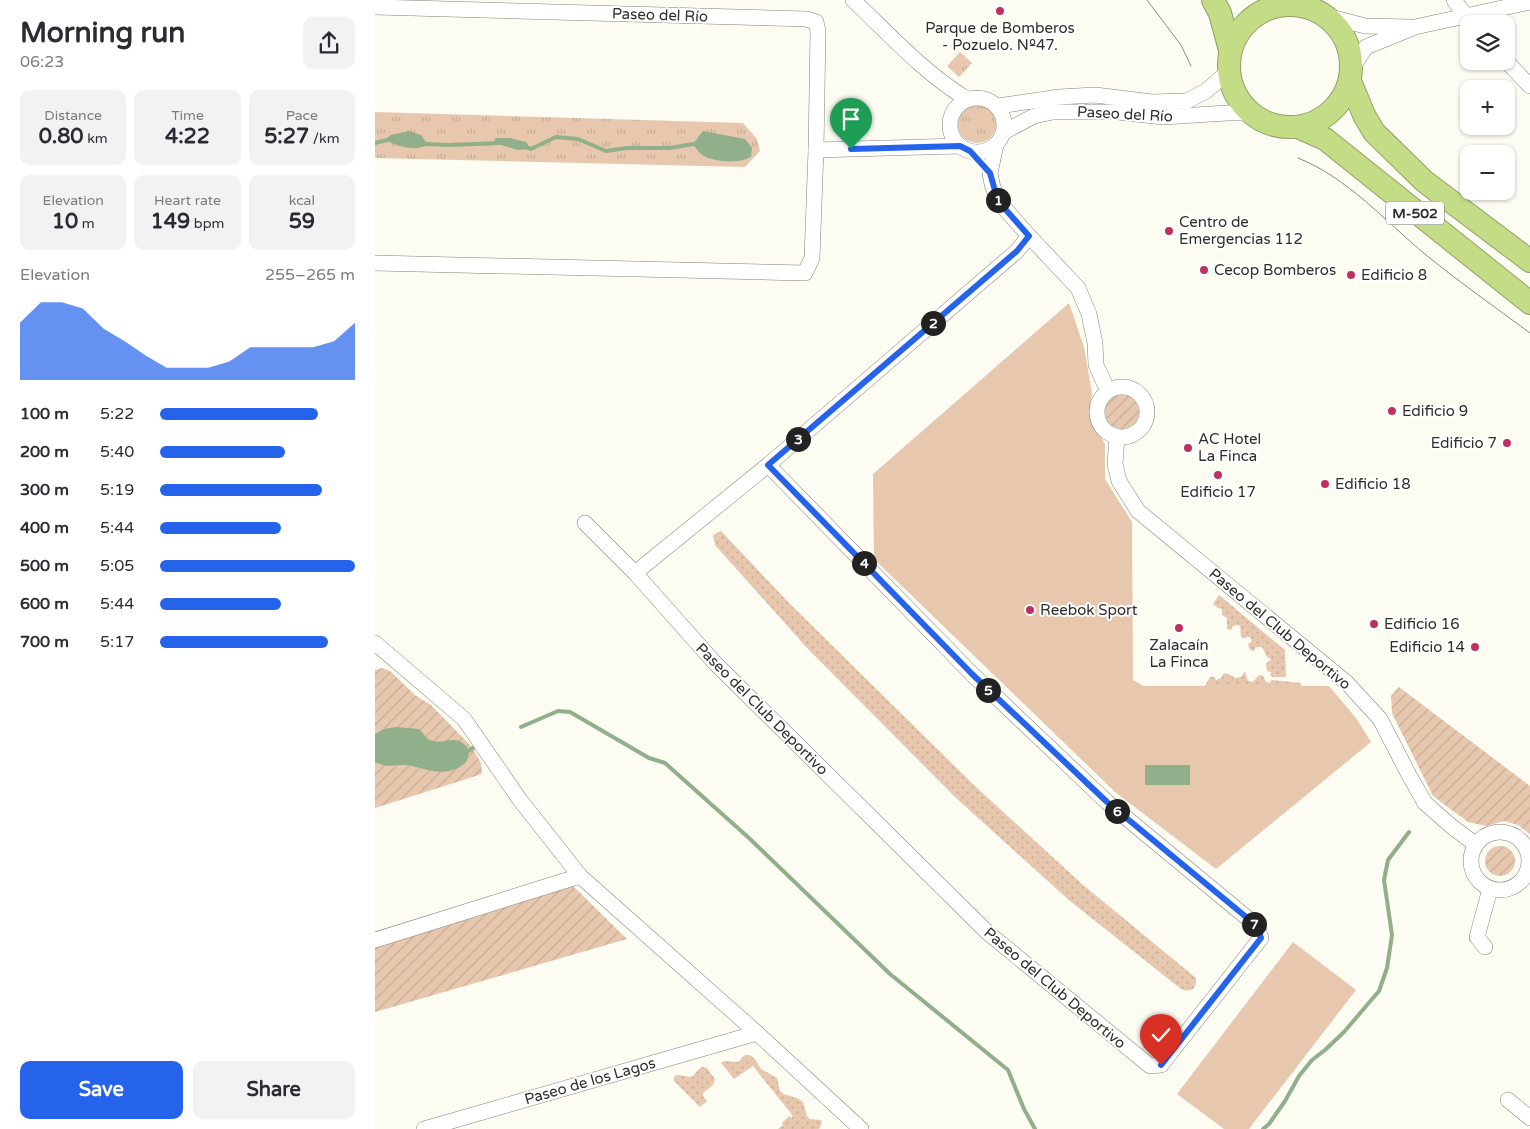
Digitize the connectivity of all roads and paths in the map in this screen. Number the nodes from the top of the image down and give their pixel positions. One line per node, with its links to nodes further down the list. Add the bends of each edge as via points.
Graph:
1 (853, 0): 14 (street)
2 (1213, 0): 12 (highway, M-502, via 1221,13)
3 (1454, 0): 7 (street)
4 (1281, 2): 9 (highway, M-502, via 1307,7); 12 (highway, M-502, via 1250,18 1237,32)
5 (1530, 2): 8 (street)
6 (375, 7): 26 (street, Paseo del Río, via 807,18 816,22 818,30)
7 (1465, 15)
8 (1486, 15)
9 (1327, 16): 11 (street, via 1365,26); 15 (highway, M-502, via 1341,31 1349,50)
10 (1460, 21): 11 (street)
11 (1415, 27): 15 (street, via 1366,47)
12 (1229, 61): 18 (street, Paseo del Río, via 1207,92 1187,101 1152,102 1095,95); 19 (highway, M-502, via 1232,88)
13 (1515, 70): 16 (street)
14 (930, 72): 17 (street); 20 (street, via 944,94)
15 (1350, 76): 21 (highway, M-502, via 1342,98 1331,112); 29 (highway, M-502, via 1364,116 1374,132 1424,180)
16 (1530, 86)
17 (967, 99): 18 (street, via 984,98); 20 (street, via 953,111)
18 (998, 106): 22 (street, via 1003,114)
19 (1250, 113): 21 (highway, M-502, via 1264,122); 22 (street, Paseo del Río, via 1163,117 1118,112 1053,112 1035,116)
20 (950, 125): 24 (street, via 936,141); 25 (street, via 955,142)
21 (1298, 127): 31 (highway, M-502, via 1325,139)
22 (1004, 132): 23 (street)
23 (996, 145): 25 (street, via 979,152); 27 (street)
24 (914, 149): 25 (street); 26 (street)
25 (965, 149): 27 (street)
26 (816, 150): 30 (street, Paseo del Río, via 812,258 805,273)
27 (990, 173): 28 (street, via 998,201)
28 (1024, 242): 32 (street, via 1078,288 1089,314 1096,365); 34 (street)
29 (1530, 262)
30 (375, 263)
31 (1530, 304)
32 (1108, 391): 33 (street, via 1102,396 1097,412 1102,428); 33 (street, via 1115,387 1131,388 1142,396 1147,407 1148,415 1140,430 1133,435)
33 (1117, 436): 38 (street, Paseo del Club Deportivo, via 1115,464 1119,481 1138,511 1347,683 1380,720 1425,803)
34 (768, 465): 36 (street); 36 (street, Paseo del Club Deportivo, via 972,674 1107,802 1257,926 1261,938 1161,1065 1150,1066 987,932 714,662)
35 (585, 523): 36 (street, Paseo del Club Deportivo)
36 (635, 574)
37 (375, 644): 40 (street, via 464,719 520,800)
38 (1475, 844): 39 (street, via 1498,831 1515,836 1527,849); 41 (street, via 1471,852 1471,870 1482,884)
39 (1528, 873): 41 (street, via 1507,889)
40 (580, 876): 42 (street); 44 (street)
41 (1490, 888): 43 (street, via 1477,937)
42 (375, 940)
43 (1485, 948)
44 (757, 1033): 47 (street, Paseo de los Lagos); 48 (street)
45 (1508, 1100): 46 (street)
46 (1530, 1118)
47 (424, 1129)
48 (861, 1129)

